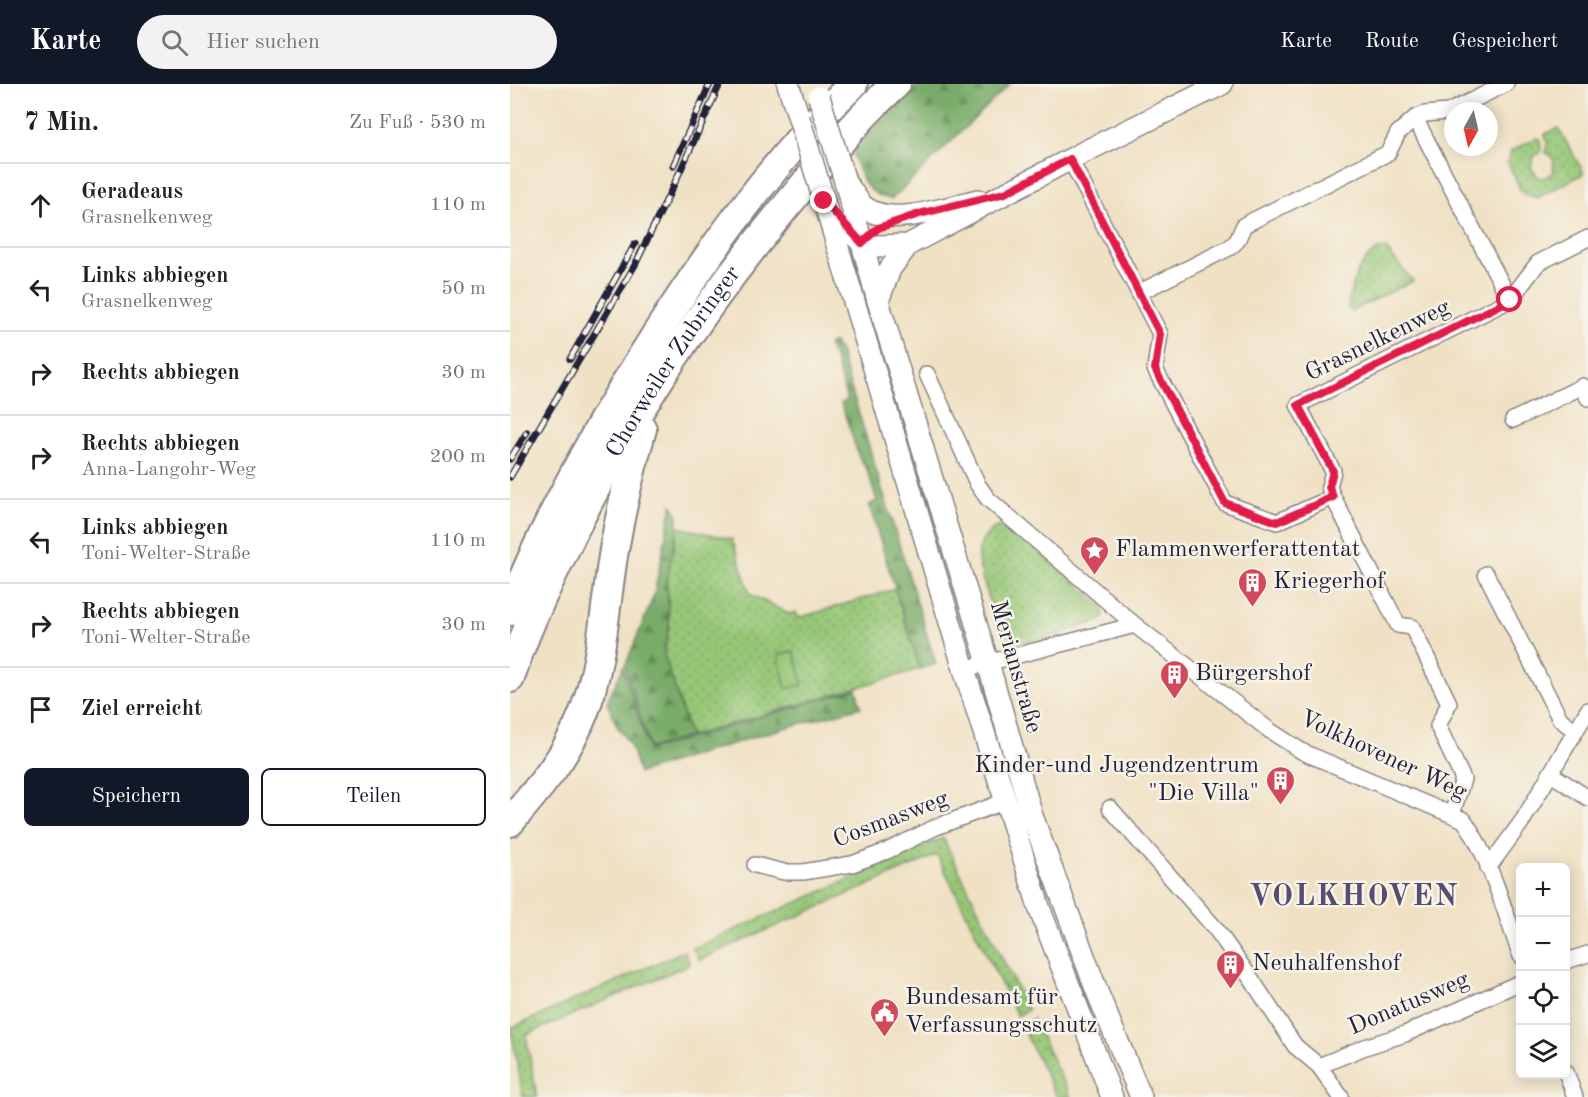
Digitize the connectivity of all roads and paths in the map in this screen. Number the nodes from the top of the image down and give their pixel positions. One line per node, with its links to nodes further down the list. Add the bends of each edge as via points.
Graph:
1 (788, 84): 11 (street, bridge)
2 (853, 84): 25 (highway, Chorweiler Zubringer, via 805,133 740,213 681,296)
3 (896, 84): 20 (highway, Chorweiler Zubringer, via 758,239)
4 (1222, 84): 8 (street)
5 (1506, 84): 7 (street, via 1448,112)
6 (817, 91): 9 (street, bridge)
7 (1415, 118): 17 (street, via 1398,133 1388,153 1244,225 1229,248); 18 (street)
8 (1070, 159): 10 (street); 17 (street)
9 (844, 178): 12 (street, via 864,206 879,214); 14 (street)
10 (1005, 193): 12 (street); 15 (street)
11 (824, 201): 14 (street); 16 (street, Merianstraße)
12 (919, 214): 14 (street, via 878,228)
13 (1588, 238): 18 (street, Grasnelkenweg, via 1538,263)
14 (862, 243): 15 (street); 16 (street, via 851,261); 19 (street, Merianstraße)
15 (908, 245): 19 (street, via 890,268)
16 (848, 282): 31 (street, Merianstraße)
17 (1140, 292): 24 (street, via 1160,334 1155,369 1225,503 1277,522)
18 (1510, 300): 24 (street, Grasnelkenweg, via 1298,405 1333,471 1329,487)
19 (878, 301): 30 (street, Merianstraße)
20 (674, 355): 32 (highway, Chorweiler Zubringer, via 574,528 538,604); 40 (highway, via 647,411 631,467 595,676 583,712 550,776)
21 (927, 374): 29 (street, Volkhovener Weg, via 988,499)
22 (1588, 398): 23 (street, via 1583,386)
23 (1513, 420)
24 (1333, 497): 39 (street, Grasnelkenweg, via 1398,625 1412,627 1449,703 1438,726 1463,779)
25 (561, 499): 27 (highway); 28 (highway, Chorweiler Zubringer)
26 (1486, 574): 34 (street, via 1560,719)
27 (510, 579)
28 (510, 611)
29 (1135, 624): 30 (street); 39 (street, Volkhovener Weg, via 1269,730 1303,752)
30 (988, 663): 31 (street); 50 (street, Merianstraße, via 1032,816)
31 (964, 669): 37 (street, Merianstraße)
32 (510, 678)
33 (1588, 710): 34 (street)
34 (1575, 731): 35 (street)
35 (1551, 774): 36 (street); 42 (street)
36 (1588, 798)
37 (1006, 801): 41 (street, Cosmasweg, via 936,826 852,864 803,872); 49 (street, Merianstraße, via 1040,910)
38 (1110, 808): 47 (street, via 1215,928 1295,1046)
39 (1452, 814): 42 (street, Volkhovener Weg, via 1464,820 1470,829)
40 (510, 822)
41 (755, 865)
42 (1488, 868): 43 (street, Volkhovener Weg)
43 (1516, 943)
44 (1588, 954): 45 (street)
45 (1570, 960)
46 (1516, 983): 47 (street, Donatusweg, via 1405,1034)
47 (1319, 1066): 51 (street)
48 (1569, 1079): 52 (street)
49 (1112, 1097)
50 (1141, 1097)
51 (1341, 1097)
52 (1575, 1097)

